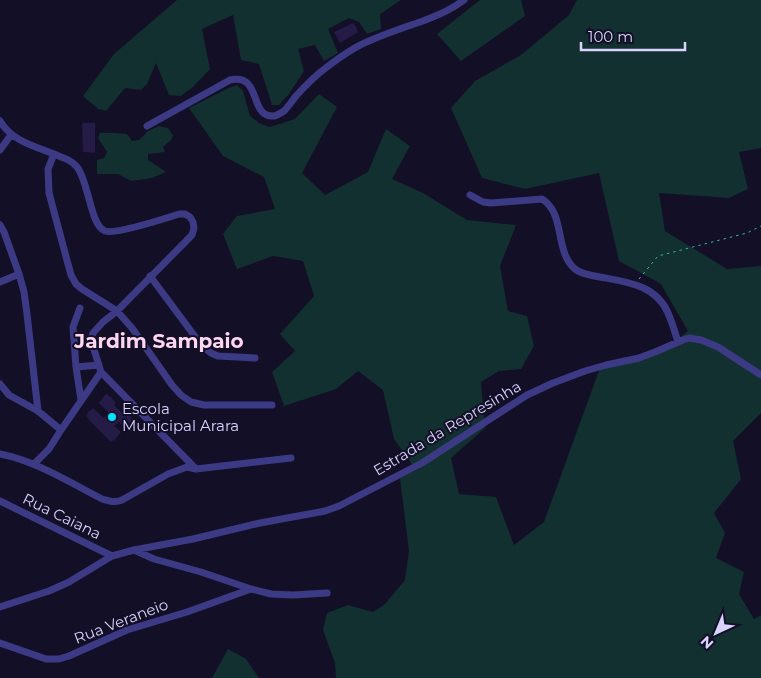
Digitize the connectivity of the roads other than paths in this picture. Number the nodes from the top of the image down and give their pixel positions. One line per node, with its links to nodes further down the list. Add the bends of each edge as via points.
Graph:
1 (464, 0): 3 (street, via 449,11 354,48 326,68 278,115 264,114 251,87 238,79 230,80)
2 (0, 121): 4 (street)
3 (147, 126)
4 (11, 135): 5 (street); 6 (street)
5 (0, 150)
6 (54, 154): 10 (street, via 77,165 86,182 96,222 106,232 179,214 190,217 194,228 192,235); 13 (street, via 48,170 49,193 71,275 82,289)
7 (470, 194): 14 (street, via 491,204 542,199 555,215 564,252 574,269 650,291 668,312)
8 (0, 225): 9 (street)
9 (19, 274): 11 (street); 22 (street)
10 (150, 276): 13 (street); 15 (street, via 202,346 218,356)
11 (0, 282)
12 (80, 308): 16 (street, via 73,327)
13 (117, 311): 17 (street, via 93,333 91,340); 21 (street, via 172,385 191,402 204,405)
14 (678, 342): 18 (street, Estrada da Represinha, via 689,338 701,340 718,347); 29 (street, Estrada da Represinha, via 639,358 585,371 527,395 422,463 339,506)
15 (255, 358)
16 (76, 367): 17 (street); 20 (street)
17 (100, 368): 20 (street); 27 (street)
18 (761, 375)
19 (0, 384): 22 (street, via 9,395)
20 (81, 400): 23 (street)
21 (272, 405)
22 (38, 411): 23 (street)
23 (61, 430): 26 (street)
24 (0, 454): 26 (street)
25 (291, 458): 27 (street)
26 (34, 464): 27 (street, via 112,502 122,500 168,474)
27 (196, 469)
28 (0, 501): 30 (street, Rua Caiana)
29 (134, 550): 30 (street, Estrada da Represinha); 31 (street)
30 (112, 556): 33 (street, Estrada da Represinha, via 49,591)
31 (250, 589): 32 (street, via 271,594); 34 (street, Rua Veraneio, via 127,630 58,659)
32 (327, 593)
33 (1, 605)
34 (0, 642)

